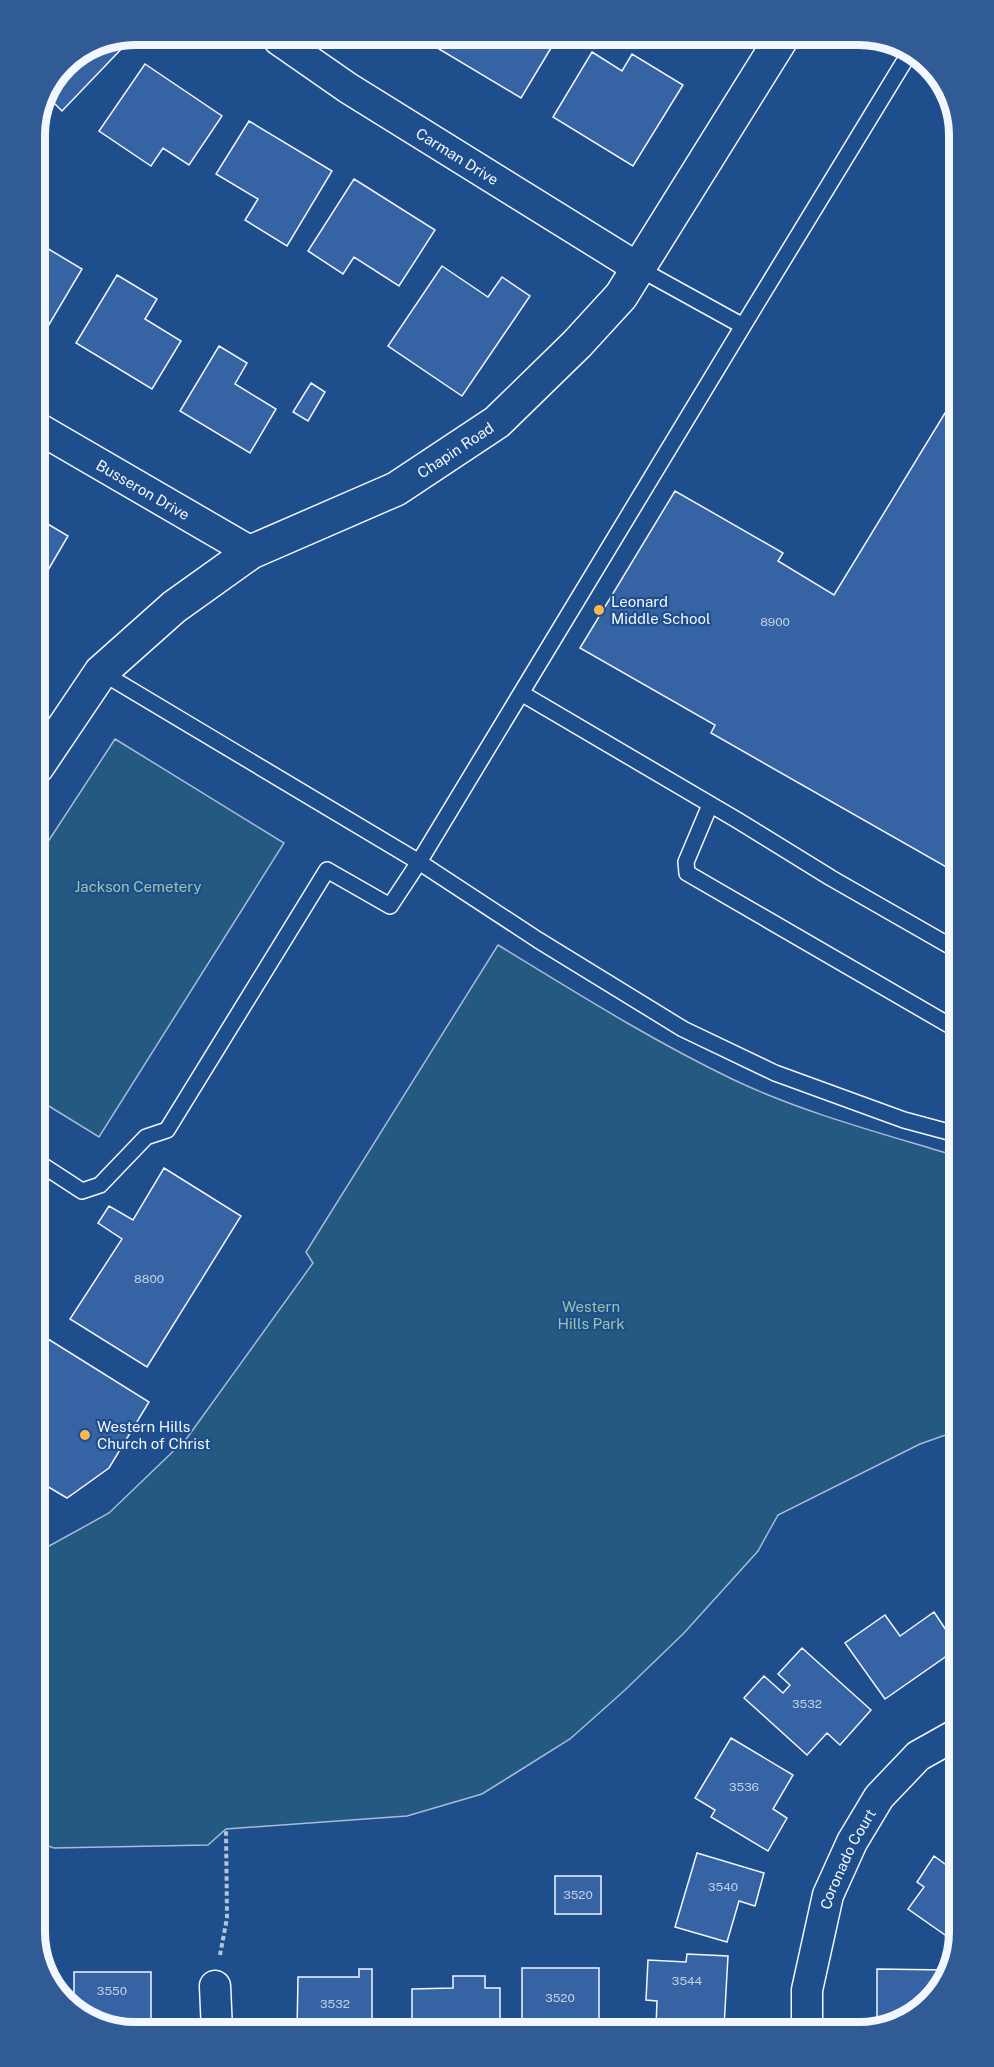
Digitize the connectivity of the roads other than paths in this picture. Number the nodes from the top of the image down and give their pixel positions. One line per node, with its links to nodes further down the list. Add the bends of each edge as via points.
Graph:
1 (286, 45): 4 (street, Carman Drive, via 348,88)
2 (777, 45): 4 (street, Chapin Road)
3 (906, 58): 5 (lane)
4 (638, 268): 5 (lane); 7 (street, Chapin Road, via 621,296 497,422 396,489)
5 (743, 326): 9 (lane)
6 (45, 432): 7 (street, Busseron Drive)
7 (251, 552): 8 (street, Chapin Road, via 174,607)
8 (101, 672): 10 (street, Chapin Road); 12 (lane)
9 (521, 693): 11 (lane); 12 (lane)
10 (45, 755)
11 (710, 805): 13 (lane); 14 (lane, via 686,862 687,873)
12 (419, 862): 15 (lane, via 683,1029 775,1073 903,1120); 16 (lane, via 390,906 327,870 167,1130 146,1137 100,1185 82,1191)
13 (949, 945)
14 (949, 1025)
15 (949, 1132)
16 (45, 1167)
17 (949, 1739): 20 (street, Coronado Court, via 918,1756 879,1797 852,1842 828,1895 807,1990)
18 (215, 1986): 19 (street)
19 (217, 2022)
20 (807, 2022)

